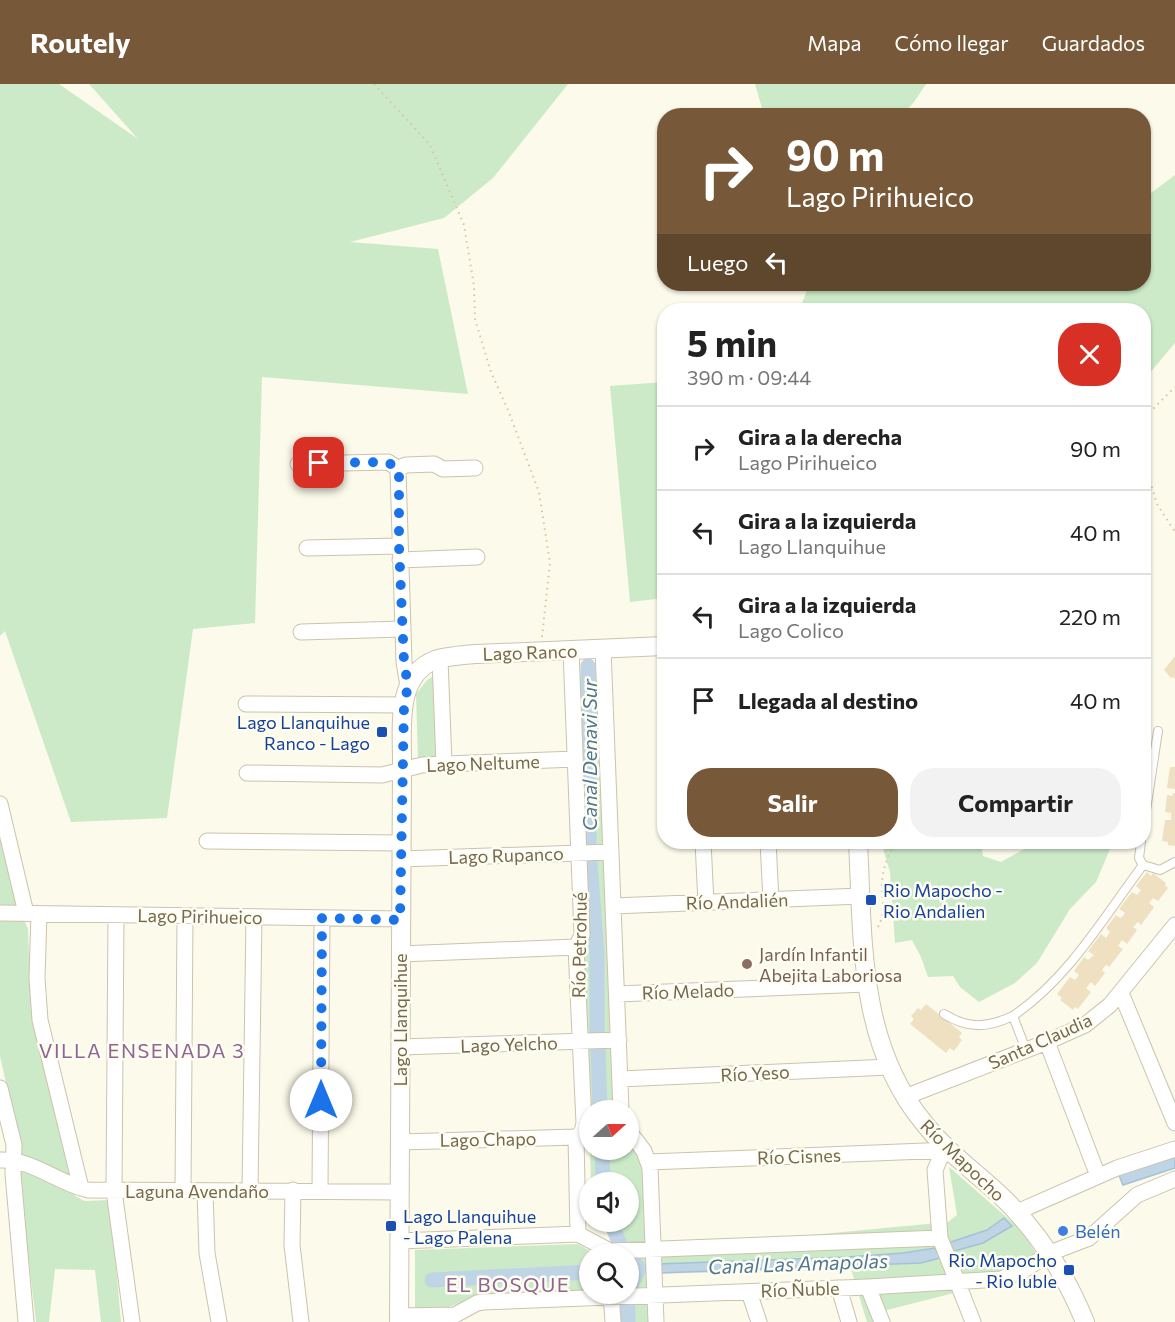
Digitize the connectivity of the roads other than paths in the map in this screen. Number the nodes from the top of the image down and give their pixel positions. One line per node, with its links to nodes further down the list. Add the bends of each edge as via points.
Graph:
1 (298, 464): 3 (street, via 387,462)
2 (475, 468): 3 (street, via 443,469 434,464)
3 (399, 469): 5 (street, Lago Llanquihue)
4 (307, 548): 5 (street)
5 (399, 553): 6 (street); 7 (street, Lago Llanquihue)
6 (477, 557)
7 (402, 629): 8 (street); 13 (street, Lago Llanquihue)
8 (301, 632)
9 (657, 646): 10 (street, Lago Ranco)
10 (603, 649): 11 (street, Lago Ranco); 29 (street, Río Petrohué)
11 (572, 650): 12 (street, Lago Ranco); 17 (street, Río Petrohué)
12 (440, 659): 13 (street, Lago Ranco, via 420,670); 18 (street)
13 (408, 686): 15 (street, Lago Llanquihue)
14 (246, 704): 15 (street)
15 (404, 705): 19 (street, Lago Llanquihue)
16 (1158, 731): 21 (lane)
17 (575, 759): 18 (street, Lago Neltume); 30 (street, Río Petrohué)
18 (444, 764): 19 (street, Lago Neltume)
19 (402, 770): 20 (street, Lago Neltume, via 382,775); 28 (street, Lago Llanquihue)
20 (247, 773)
21 (1151, 777)
22 (0, 804): 38 (street)
23 (207, 841): 28 (street, Lago Rupanco)
24 (703, 849): 35 (street)
25 (768, 849): 34 (street)
26 (858, 849): 33 (street, Río Mapocho)
27 (1140, 849): 32 (lane)
28 (401, 851): 30 (street, Lago Rupanco); 43 (street, Lago Llanquihue)
29 (611, 852): 30 (street, Lago Rupanco); 36 (street, Río Petrohué)
30 (579, 853): 45 (street, Río Petrohué, via 582,935)
31 (1175, 862): 32 (lane, via 1160,870)
32 (1143, 865): 51 (lane, via 1060,974)
33 (861, 896): 34 (street, Río Andalién); 47 (street, Río Mapocho)
34 (771, 900): 35 (street, Río Andalién)
35 (706, 903): 36 (street, Río Andalién)
36 (613, 906): 49 (street, Río Petrohué)
37 (0, 913): 38 (street, Lago Pirihueico)
38 (32, 914): 39 (street, Lago Pirihueico); 72 (street, via 40,1020)
39 (116, 915): 40 (street, Lago Pirihueico); 76 (street)
40 (185, 916): 41 (street, Lago Pirihueico); 77 (street)
41 (254, 917): 42 (street, Lago Pirihueico); 73 (street)
42 (322, 918): 43 (street, Lago Pirihueico); 75 (street)
43 (400, 920): 46 (street, Lago Llanquihue)
44 (1175, 924): 48 (street, Santa Claudia)
45 (576, 947): 46 (street); 53 (street, Río Petrohué)
46 (400, 954): 55 (street, Lago Llanquihue)
47 (867, 984): 49 (street, Río Melado); 57 (street, Río Mapocho, via 874,1027)
48 (1121, 993): 54 (street, Santa Claudia, via 1098,1016); 62 (street)
49 (617, 994): 52 (street, Río Petrohué)
50 (944, 1014): 51 (lane, via 958,1023 971,1025 994,1024)
51 (1013, 1016): 56 (lane)
52 (619, 1040): 53 (street, Lago Yelcho); 58 (street, Río Petrohué)
53 (580, 1041): 55 (street, Lago Yelcho); 63 (street, Río Petrohué, via 584,1123)
54 (1047, 1042): 56 (street, Santa Claudia); 70 (street)
55 (400, 1047): 64 (street, Lago Llanquihue)
56 (1026, 1050): 60 (street, Santa Claudia)
57 (889, 1067): 58 (street, Río Yeso); 60 (street, Río Mapocho)
58 (620, 1079): 61 (street, Río Petrohué)
59 (0, 1088): 68 (street, via 14,1145)
60 (905, 1097): 67 (street, Río Mapocho)
61 (621, 1100)
62 (1175, 1123)
63 (576, 1137): 64 (street, Lago Chapo); 81 (street, Río Petrohué)
64 (400, 1142): 79 (street, Lago Llanquihue)
65 (639, 1144): 69 (street)
66 (1175, 1149): 70 (street)
67 (950, 1150): 69 (street, Río Cisnes); 80 (street, Río Mapocho); 82 (street, via 940,1158 935,1170)
68 (7, 1160): 72 (street, Laguna Avendaño, via 28,1164); 97 (street, via 13,1174)
69 (649, 1162): 85 (street)
70 (1098, 1176): 80 (street)
71 (1175, 1179): 87 (street, Río Ñuble, via 1137,1195 1089,1238)
72 (81, 1188): 76 (street, Laguna Avendaño)
73 (250, 1190): 74 (street, Laguna Avendaño); 78 (street, Laguna Avendaño)
74 (293, 1190): 75 (street, Laguna Avendaño); 100 (street, via 292,1245)
75 (320, 1190): 79 (street, Laguna Avendaño)
76 (114, 1191): 77 (street, Laguna Avendaño); 98 (street)
77 (183, 1191): 78 (street, Laguna Avendaño)
78 (205, 1191): 99 (street, via 206,1236)
79 (400, 1192): 83 (street, Lago Llanquihue)
80 (1017, 1212): 87 (street, Río Mapocho)
81 (578, 1234): 83 (street); 84 (street)
82 (940, 1238): 85 (street); 88 (street)
83 (399, 1241): 96 (street, Lago Llanquihue)
84 (596, 1244)
85 (653, 1250): 86 (street); 93 (street)
86 (639, 1251)
87 (1050, 1253): 88 (street, Río Ñuble, via 1009,1277); 107 (street, Río Mapocho)
88 (957, 1282): 89 (street, Río Ñuble); 106 (street)
89 (868, 1287): 90 (street, Río Ñuble); 105 (street)
90 (839, 1288): 91 (street, Río Ñuble); 104 (street)
91 (749, 1292): 93 (street, Río Ñuble); 103 (street)
92 (639, 1295): 93 (street, Río Ñuble)
93 (655, 1295): 102 (street)
94 (579, 1297): 96 (street, Río Ñuble, via 483,1302 455,1315)
95 (612, 1304): 101 (street)
96 (399, 1319)
97 (27, 1322)
98 (132, 1322)
99 (219, 1322)
100 (301, 1322)
101 (613, 1322)
102 (656, 1322)
103 (759, 1322)
104 (849, 1322)
105 (882, 1322)
106 (973, 1322)
107 (1085, 1322)

